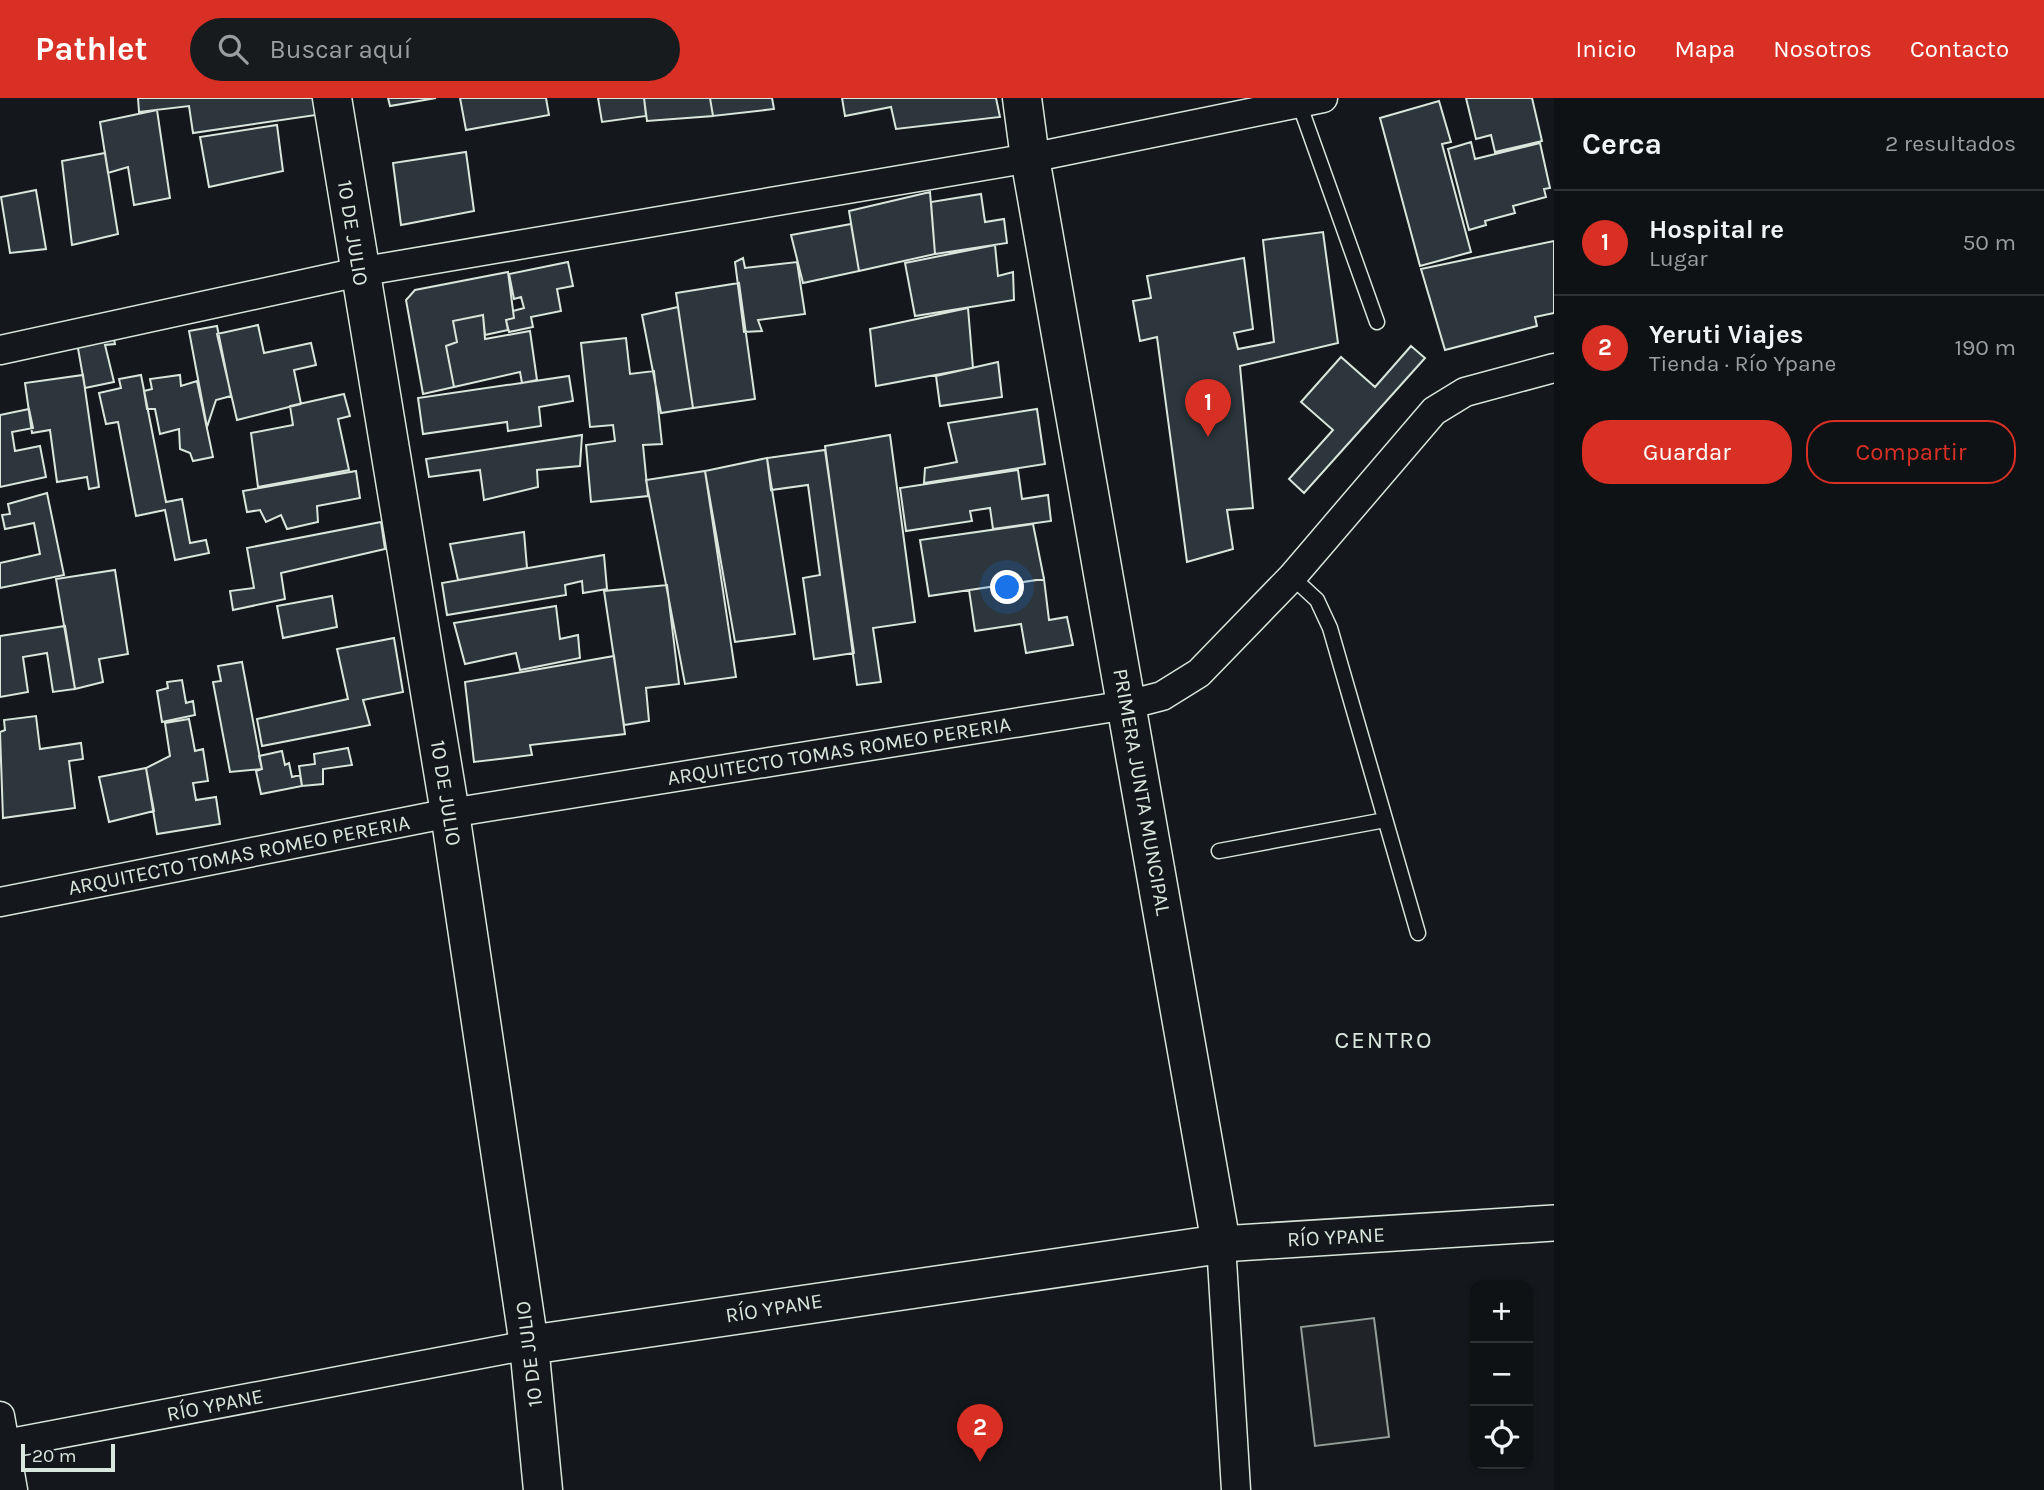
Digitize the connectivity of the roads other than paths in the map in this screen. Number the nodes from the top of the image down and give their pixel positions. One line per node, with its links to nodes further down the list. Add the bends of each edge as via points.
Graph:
1 (332, 98): 5 (main road, 10 DE JULIO)
2 (1022, 98): 4 (main road, PRIMERA JUNTA MUNCIPAL)
3 (1311, 100): 4 (street); 6 (lane)
4 (1030, 158): 5 (street); 10 (main road, PRIMERA JUNTA MUNCIPAL)
5 (359, 272): 7 (street); 11 (main road, 10 DE JULIO)
6 (1377, 322)
7 (0, 350)
8 (1554, 368): 9 (street, ARQUITECTO TOMAS ROMEO PERERIA, via 1465,392 1434,411)
9 (1292, 577): 10 (street, ARQUITECTO TOMAS ROMEO PERERIA, via 1199,673 1162,696); 12 (lane, via 1317,600 1330,628)
10 (1127, 705): 11 (street, ARQUITECTO TOMAS ROMEO PERERIA); 17 (main road, PRIMERA JUNTA MUNCIPAL)
11 (450, 813): 14 (street, ARQUITECTO TOMAS ROMEO PERERIA); 18 (main road, 10 DE JULIO)
12 (1385, 820): 13 (lane); 15 (lane)
13 (1219, 851)
14 (0, 902)
15 (1418, 933)
16 (1554, 1223): 17 (street, RÍO YPANE)
17 (1221, 1244): 18 (main road, RÍO YPANE); 23 (street, PRIMERA JUNTA MUNCIPAL)
18 (530, 1345): 20 (street, RÍO YPANE); 22 (main road, 10 DE JULIO)
19 (0, 1416): 20 (street)
20 (2, 1445): 21 (street)
21 (13, 1490)
22 (543, 1490)
23 (1236, 1490)

